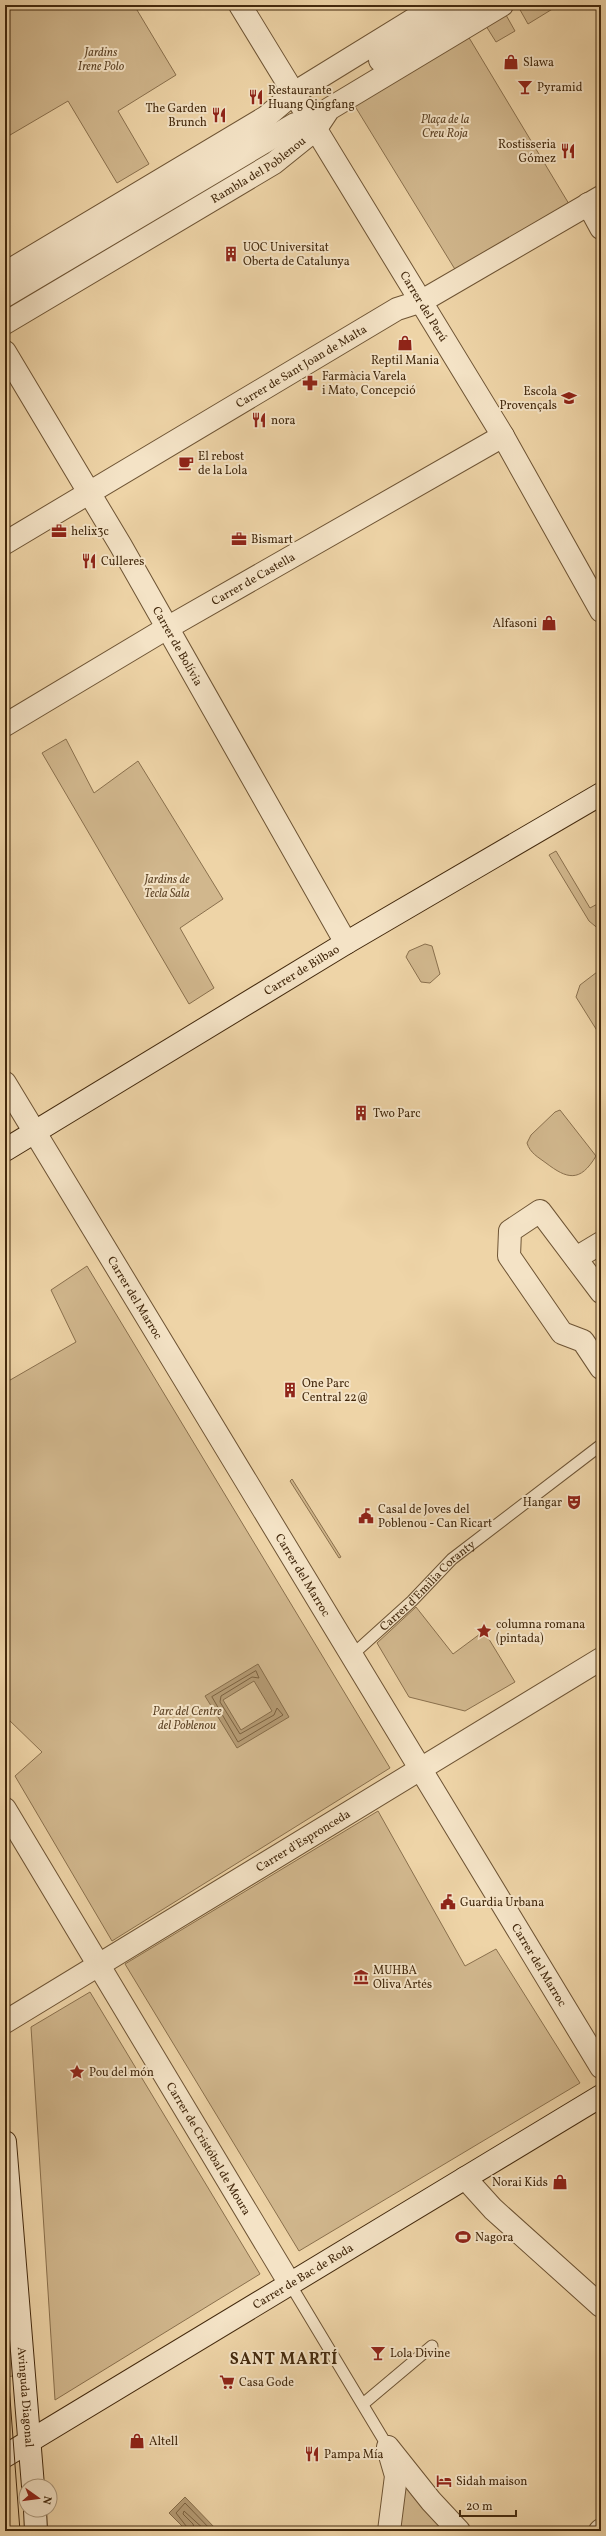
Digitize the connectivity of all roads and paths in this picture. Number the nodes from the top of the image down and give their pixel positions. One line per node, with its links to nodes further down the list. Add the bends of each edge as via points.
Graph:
1 (240, 5): 5 (street, Carrer del Perú)
2 (437, 5): 5 (street)
3 (471, 5): 6 (street)
4 (502, 5): 7 (street, Rambla del Poblenou, via 329,109)
5 (294, 94): 7 (street, Carrer del Perú); 10 (street, via 266,117)
6 (316, 99)
7 (305, 127): 11 (street, Rambla del Poblenou); 12 (street, Carrer del Perú, via 333,154); 13 (street, Rambla del Poblenou, via 274,163)
8 (594, 200): 9 (street); 12 (street, Carrer de Sant Joan de Malta)
9 (601, 228)
10 (5, 273)
11 (5, 296)
12 (422, 301): 15 (street, Carrer del Perú); 16 (street, Carrer de Sant Joan de Malta, via 397,309)
13 (5, 323)
14 (5, 352): 16 (street, Carrer de Bolívia)
15 (503, 436): 18 (street, Carrer del Perú); 19 (street, Carrer de Castella)
16 (88, 491): 17 (street, Carrer de Sant Joan de Malta); 19 (street, Carrer de Bolívia)
17 (5, 543)
18 (601, 611)
19 (167, 628): 20 (street, Carrer de Castella); 22 (street, Carrer de Bolívia)
20 (5, 725)
21 (601, 794): 22 (street, Carrer de Bilbao)
22 (346, 943): 24 (street, Carrer de Bilbao)
23 (5, 1083): 24 (street, Carrer del Marroc)
24 (34, 1133): 25 (street, Carrer de Bilbao); 32 (street, Carrer del Marroc)
25 (5, 1150)
26 (601, 1243): 27 (street)
27 (576, 1258): 28 (street); 29 (street, via 540,1211 510,1231 509,1256 562,1333 582,1341)
28 (601, 1292)
29 (594, 1342): 30 (street)
30 (601, 1368)
31 (601, 1445): 32 (lane, Carrer d'Emilia Coranty, via 452,1559 412,1602)
32 (351, 1656): 34 (street, Carrer del Marroc)
33 (601, 1659): 34 (street, Carrer d'Espronceda)
34 (420, 1769): 36 (street, Carrer d'Espronceda); 38 (street, Carrer del Marroc)
35 (5, 1809): 36 (street, Carrer de Cristóbal de Moura)
36 (97, 1966): 37 (street, Carrer d'Espronceda); 42 (street, Carrer de Cristóbal de Moura)
37 (5, 2022)
38 (601, 2067)
39 (601, 2096): 41 (street, Carrer de Bac de Roda)
40 (5, 2142): 46 (street, Avinguda Diagonal)
41 (465, 2178): 42 (street, Carrer de Bac de Roda); 43 (street, via 493,2209)
42 (290, 2284): 45 (lane, Carrer de Cristóbal de Moura); 46 (street, Carrer de Bac de Roda)
43 (601, 2306)
44 (432, 2346): 45 (lane)
45 (363, 2404): 47 (lane, Carrer de Cristóbal de Moura)
46 (29, 2442): 48 (street, Carrer de Bac de Roda); 49 (street, Avinguda Diagonal)
47 (388, 2447): 52 (street, Carrer de Cristóbal de Moura, via 396,2476); 53 (street, Carrer de Cristóbal de Moura)
48 (5, 2456)
49 (32, 2478)
50 (35, 2518): 51 (street)
51 (36, 2531)
52 (389, 2531)
53 (458, 2531)

